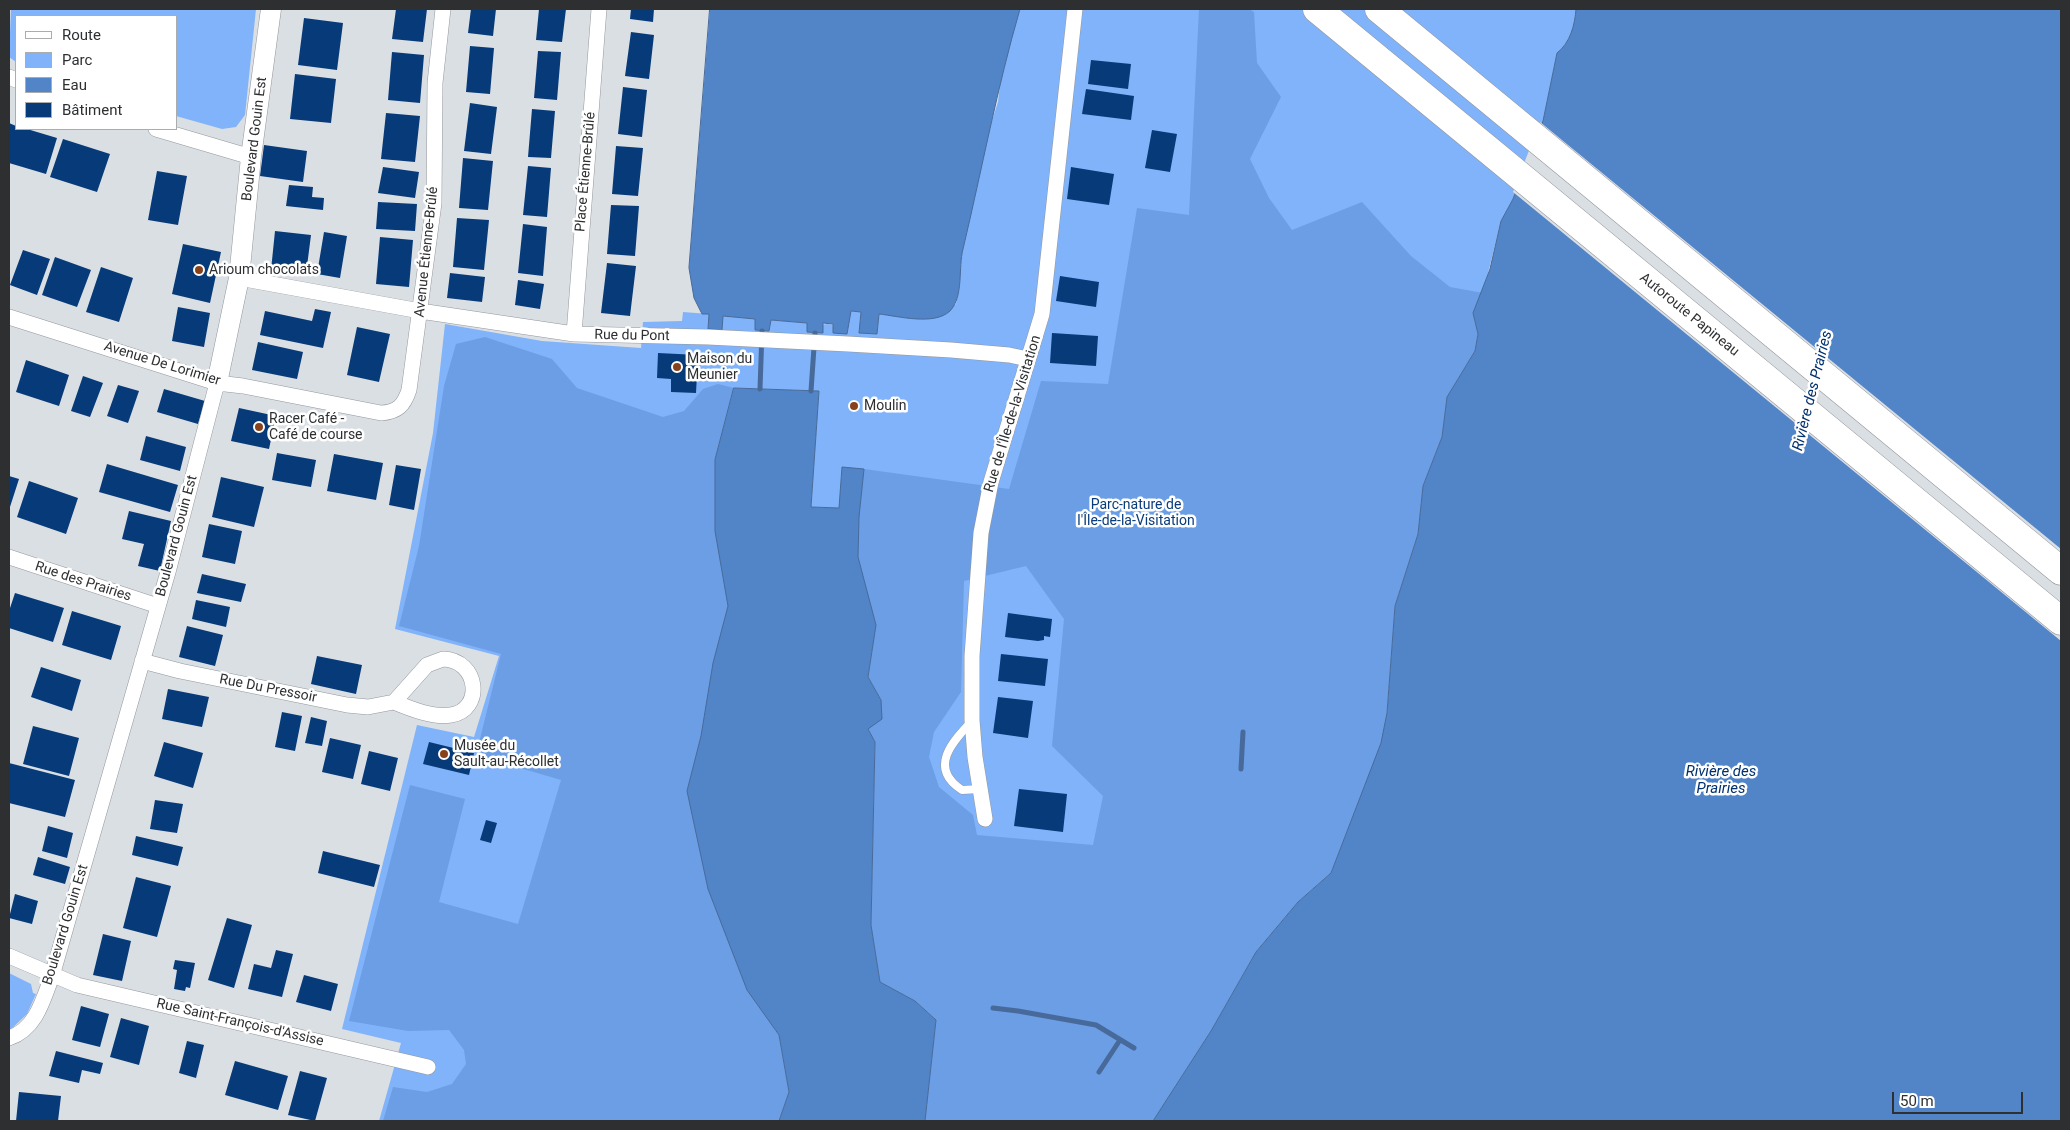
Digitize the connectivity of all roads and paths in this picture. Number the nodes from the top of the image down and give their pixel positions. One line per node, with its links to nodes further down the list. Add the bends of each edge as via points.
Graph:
1 (271, 9): 8 (street, Boulevard Gouin Est)
2 (443, 9): 10 (street, Avenue Étienne-Brûlé, via 435,83 434,203)
3 (599, 9): 12 (street, Place Étienne-Brûlé)
4 (1075, 9): 13 (street, Rue de l'Île-de-la-Visitation, via 1042,314)
5 (1317, 9): 19 (highway, Autoroute Papineau)
6 (1379, 9): 17 (highway)
7 (159, 130): 8 (street)
8 (251, 157): 9 (street, Boulevard Gouin Est)
9 (239, 278): 10 (street, Rue du Pont); 14 (street, Boulevard Gouin Est)
10 (420, 311): 12 (street, Rue du Pont); 15 (street, Avenue Étienne-Brûlé)
11 (9, 317): 14 (street, Avenue De Lorimier)
12 (574, 334): 13 (street, Rue du Pont, via 880,346)
13 (1028, 359): 22 (street, Rue de l'Île-de-la-Visitation, via 985,510 975,601)
14 (217, 383): 15 (street, Avenue De Lorimier, via 381,413 392,412); 18 (street, Boulevard Gouin Est)
15 (405, 403)
16 (9, 557): 18 (street, Rue des Prairies)
17 (2061, 571)
18 (158, 606): 20 (street, Boulevard Gouin Est)
19 (2061, 621)
20 (142, 661): 21 (street, Rue Du Pressoir, via 347,705 368,707); 26 (street, Boulevard Gouin Est)
21 (394, 702): 21 (street, Rue Du Pressoir, via 426,713 455,714 470,700 472,679 466,668 456,661 434,660)
22 (972, 720): 23 (street, Rue de l'Île-de-la-Visitation); 23 (lane, via 951,743 945,768 949,778 962,790)
23 (980, 789): 24 (street, Rue de l'Île-de-la-Visitation)
24 (985, 819)
25 (9, 956): 26 (street, Rue Saint-François-d'Assise)
26 (52, 976): 27 (street, Boulevard Gouin Est, via 33,1020 24,1030); 28 (street, Rue Saint-François-d'Assise, via 77,985)
27 (9, 1038)
28 (428, 1067)

